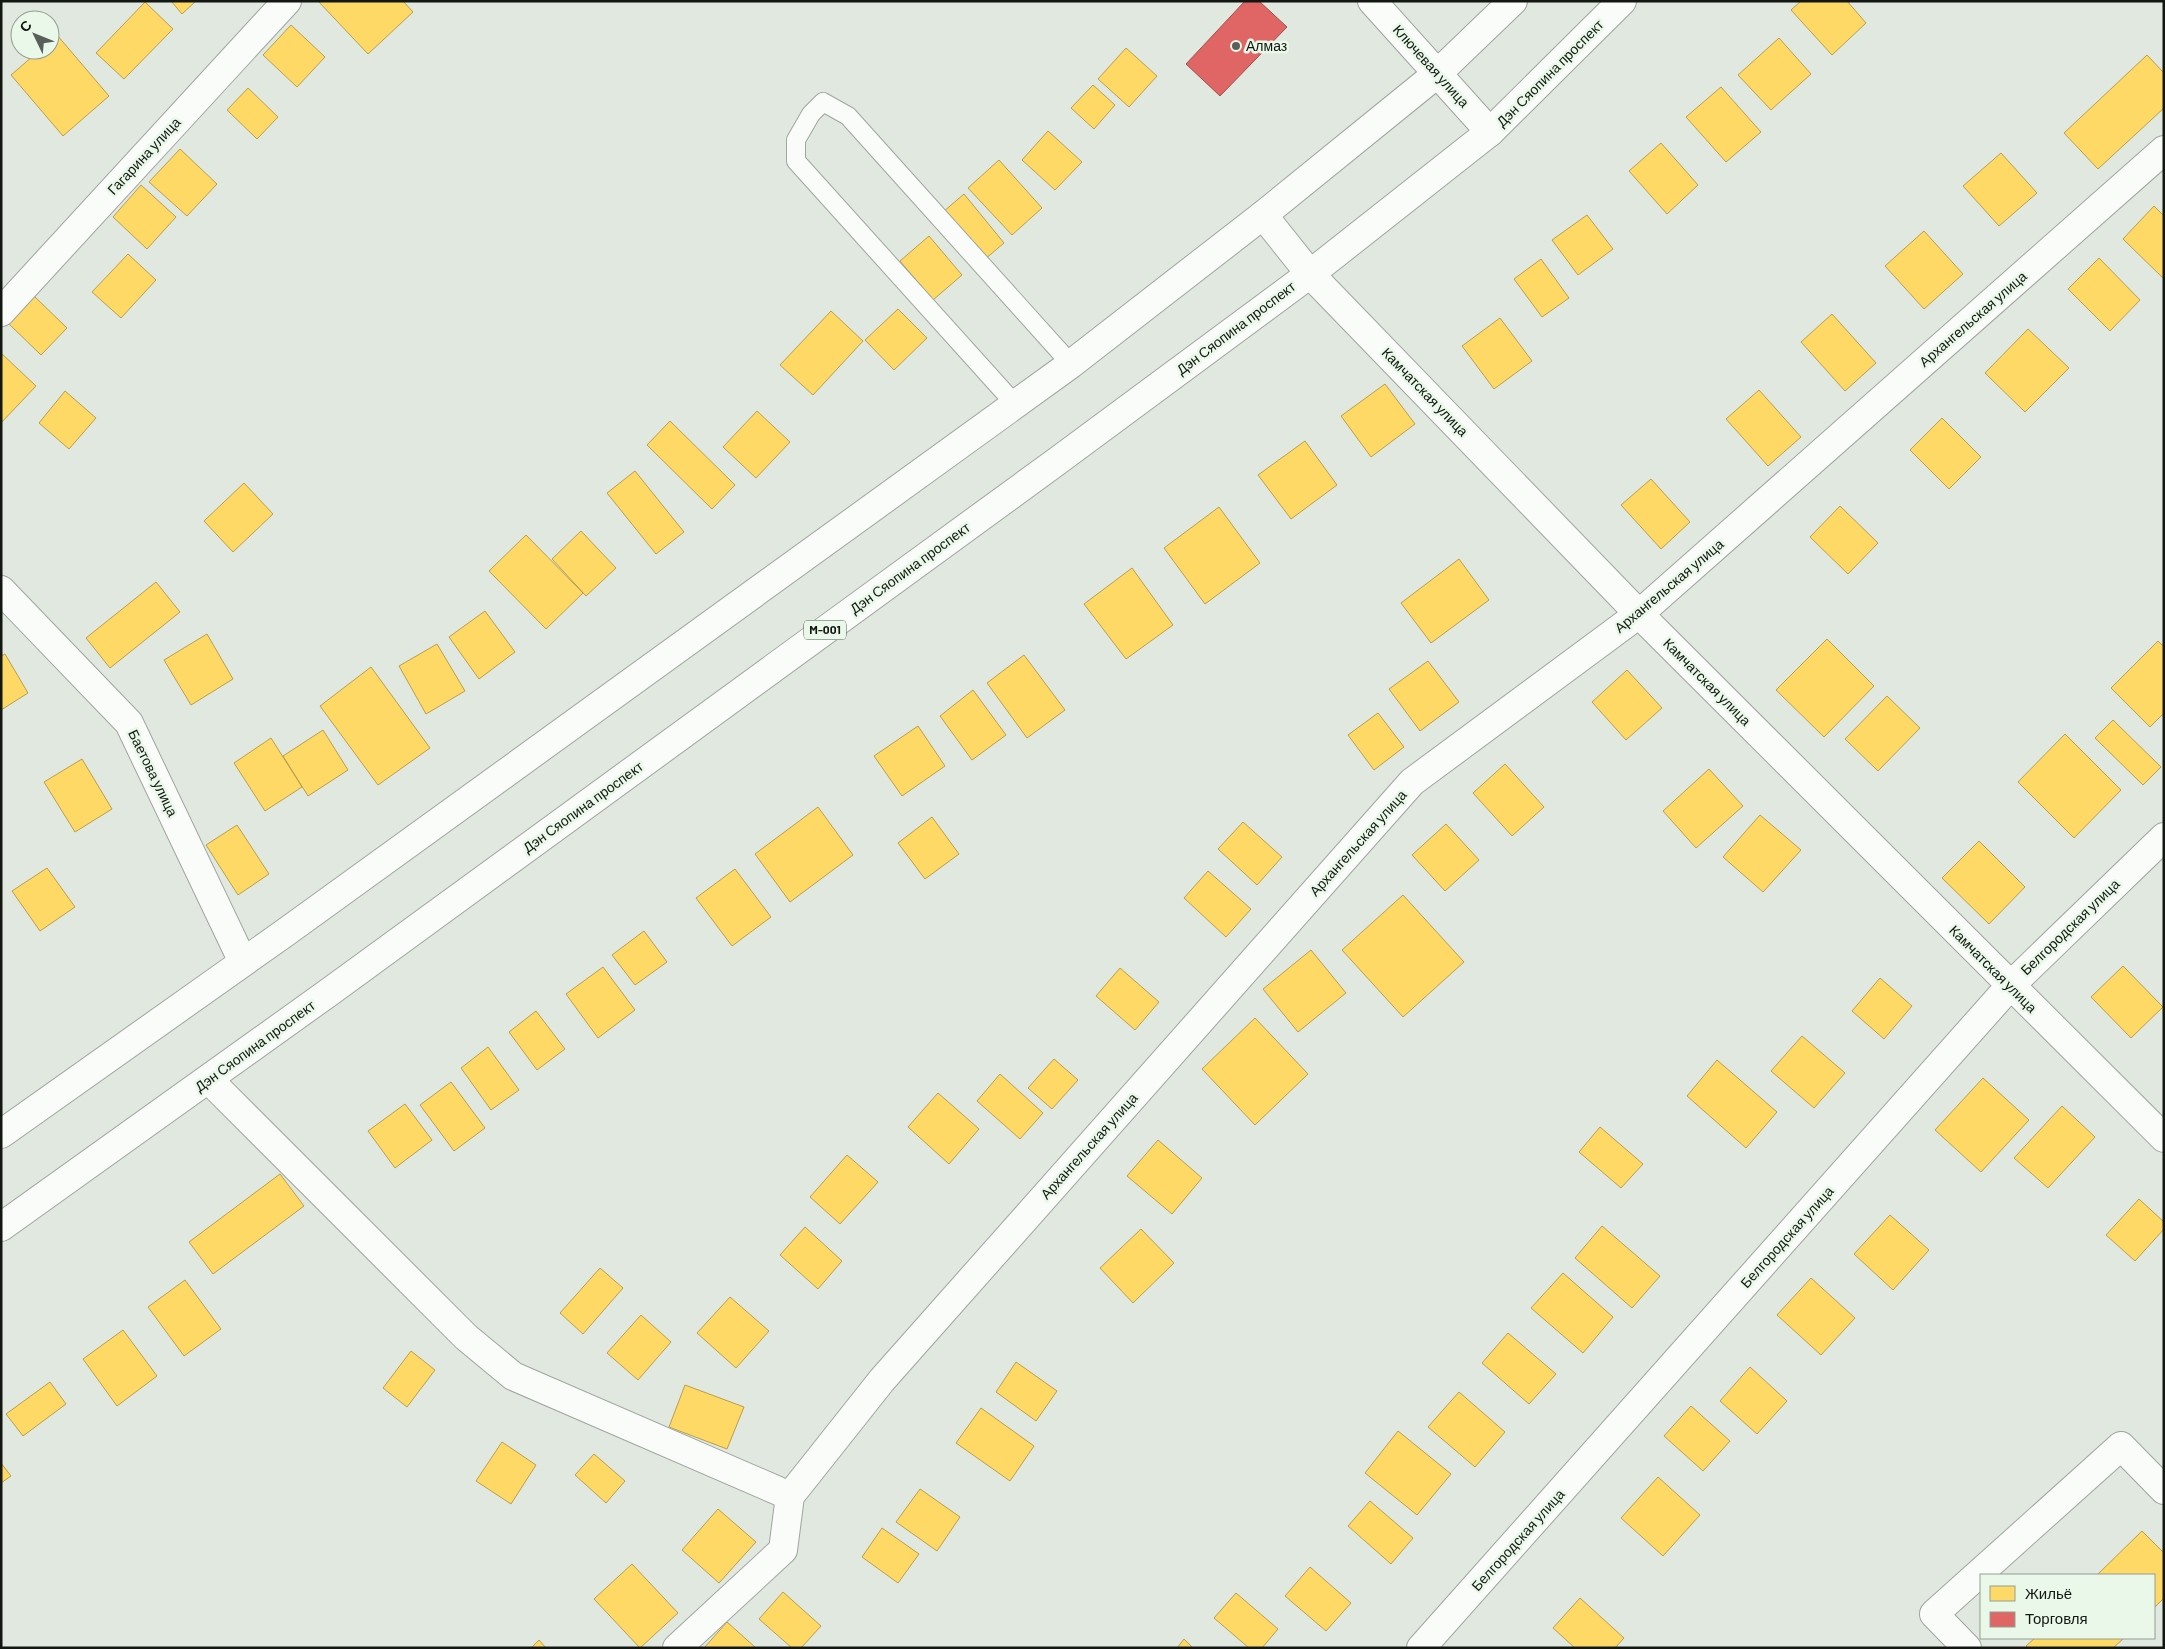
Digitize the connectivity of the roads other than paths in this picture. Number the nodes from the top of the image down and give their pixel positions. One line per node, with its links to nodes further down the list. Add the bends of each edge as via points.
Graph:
1 (1372, 1): 5 (street, Ключевая улица)
2 (1513, 1): 5 (street)
3 (1622, 1): 6 (street, Дэн Сяопина проспект / M-001)
4 (281, 3): 10 (street, Гагарина улица)
5 (1438, 73): 6 (street, Ключевая улица); 8 (street)
6 (1490, 132): 9 (street, Дэн Сяопина проспект / M-001)
7 (2164, 150): 14 (street, Архангельская улица)
8 (1262, 215): 9 (street, Камчатская улица); 11 (street)
9 (1310, 274): 14 (street, Камчатская улица); 18 (street, Дэн Сяопина проспект / M-001)
10 (1, 312)
11 (1071, 364): 12 (street); 12 (lane, via 848,116 823,102 811,114 796,140 796,161)
12 (1015, 404): 16 (street)
13 (1, 590): 16 (street, Баетова улица, via 129,723)
14 (1639, 614): 17 (street, Камчатская улица); 23 (street, Архангельская улица, via 1412,782 882,1380)
15 (2164, 837): 17 (street, Белгородская улица)
16 (243, 962): 19 (street)
17 (2010, 986): 20 (street, Камчатская улица); 25 (street, Белгородская улица)
18 (209, 1080): 21 (street, Дэн Сяопина проспект / M-001); 23 (street, via 466,1338 513,1376)
19 (1, 1134)
20 (2164, 1138)
21 (1, 1227)
22 (2164, 1490): 26 (street, via 2121,1446 1934,1614)
23 (790, 1496): 24 (street, via 783,1550)
24 (677, 1648)
25 (1422, 1648)
26 (1967, 1648)

